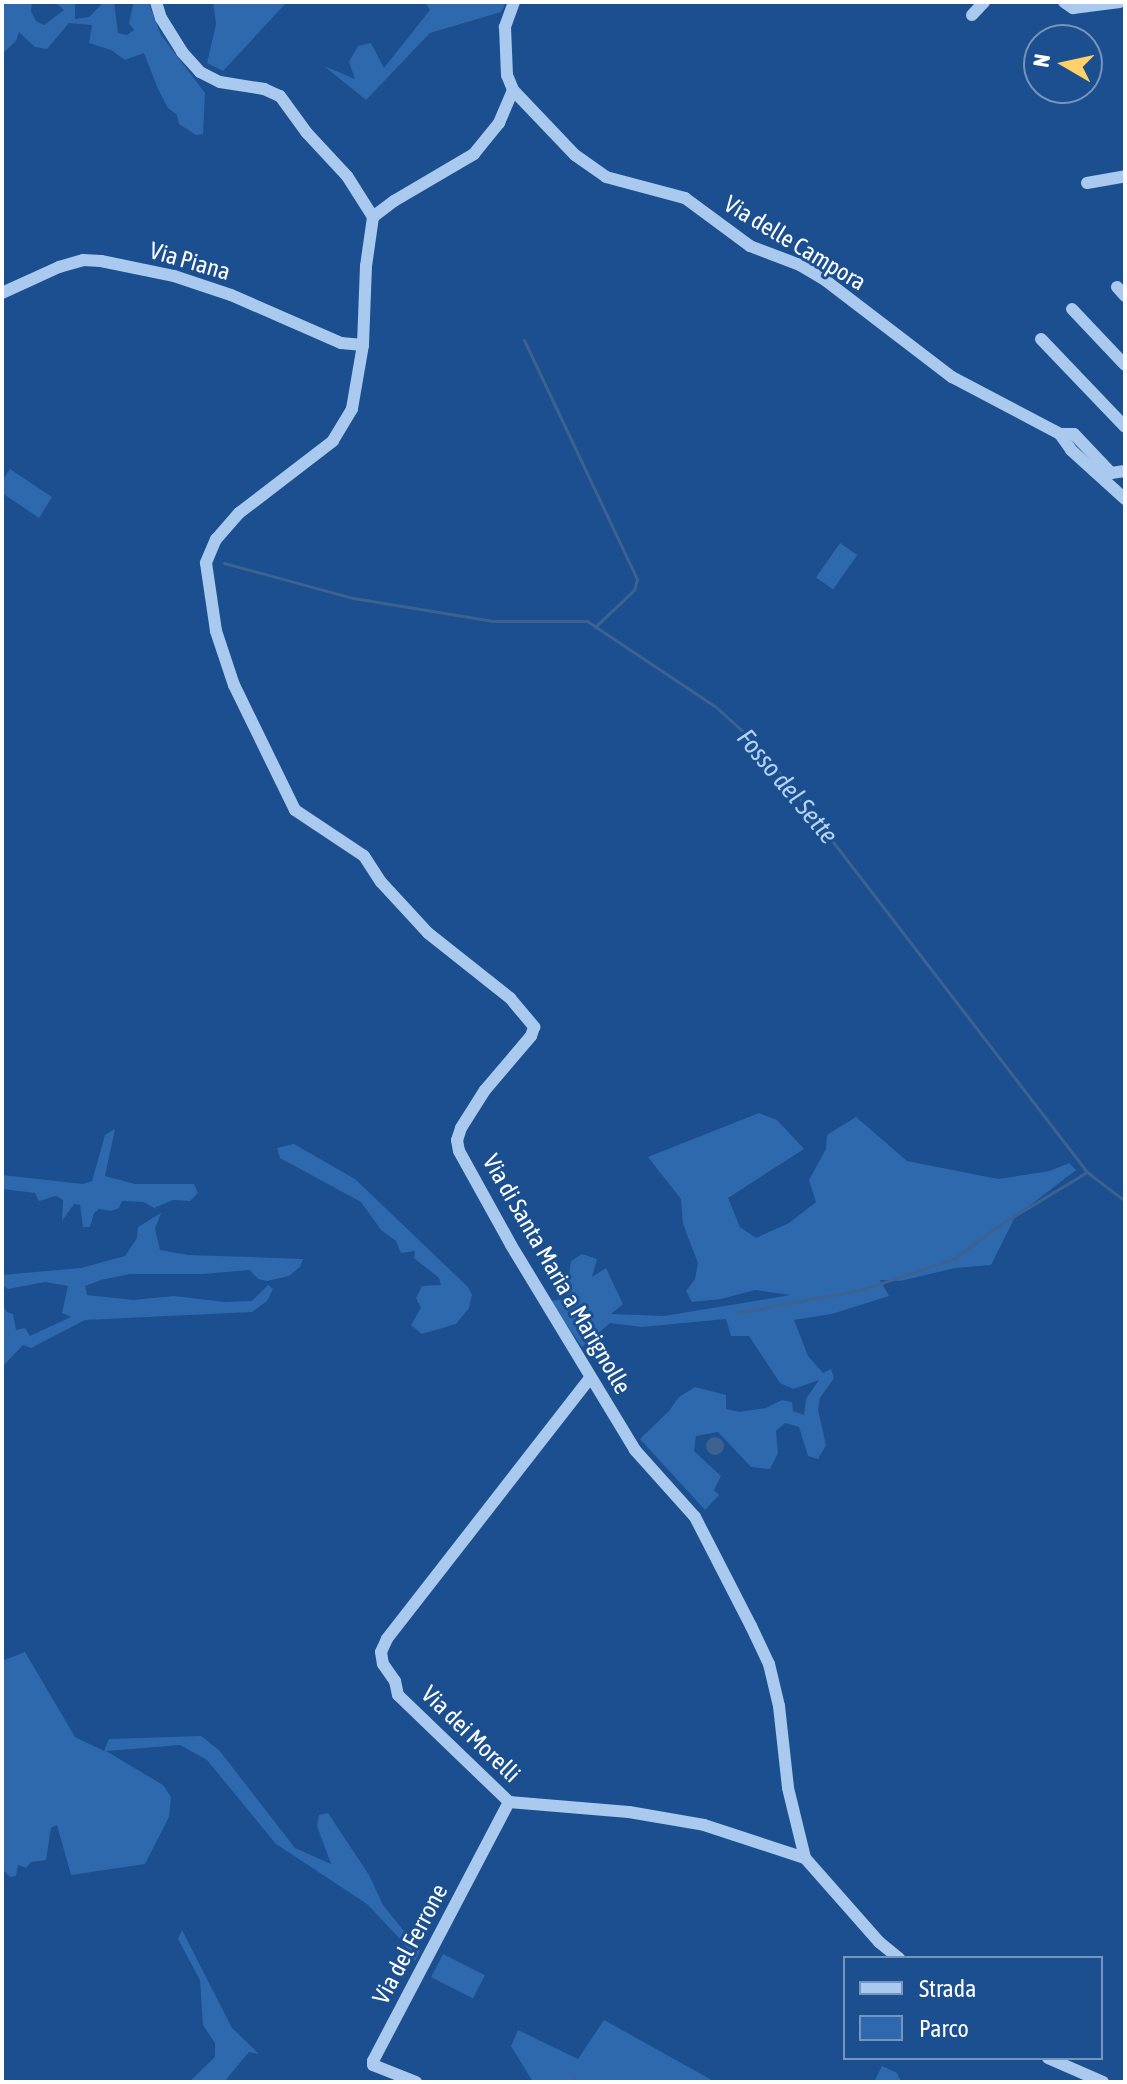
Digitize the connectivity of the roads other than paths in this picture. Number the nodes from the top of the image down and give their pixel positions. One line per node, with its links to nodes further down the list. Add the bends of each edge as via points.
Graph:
1 (156, 2): 10 (street, via 182,52 200,72 280,96 347,176)
2 (514, 2): 7 (street, via 503,46)
3 (984, 2): 6 (street)
4 (1064, 2): 5 (street, via 1073,8)
5 (1120, 2)
6 (972, 15)
7 (513, 90): 10 (street, via 499,123 474,154); 17 (street, Via delle Campora, via 596,171 685,198 742,241 825,280 952,377)
8 (1125, 176): 9 (street)
9 (1087, 183)
10 (373, 217): 14 (street, Via di Santa Maria a Marignolle)
11 (2, 293): 14 (street, Via Piana, via 59,267 101,261 174,276 341,343)
12 (1072, 309): 15 (street)
13 (1041, 339): 16 (street)
14 (363, 345): 20 (street, Via di Santa Maria a Marignolle, via 352,409 333,441 239,513 211,547 206,563 216,631 234,685 295,810 364,856 428,933 528,1015 534,1027 531,1036 485,1090 457,1140 511,1245)
15 (1125, 365)
16 (1125, 427)
17 (1060, 434): 18 (street, via 1074,434 1111,473); 19 (street, Via delle Campora)
18 (1125, 471)
19 (1125, 499)
20 (590, 1378): 21 (street, Via dei Morelli, via 381,1652 398,1695); 22 (street, Via di Santa Maria a Marignolle, via 635,1450 695,1517 769,1664)
21 (509, 1802): 22 (street, Via dei Morelli, via 629,1812 704,1825); 25 (street, Via del Ferrone, via 373,2061)
22 (805, 1858): 23 (street, Via di Santa Maria a Marignolle)
23 (896, 1956)
24 (1053, 2060): 26 (street)
25 (416, 2082)
26 (1103, 2082)

